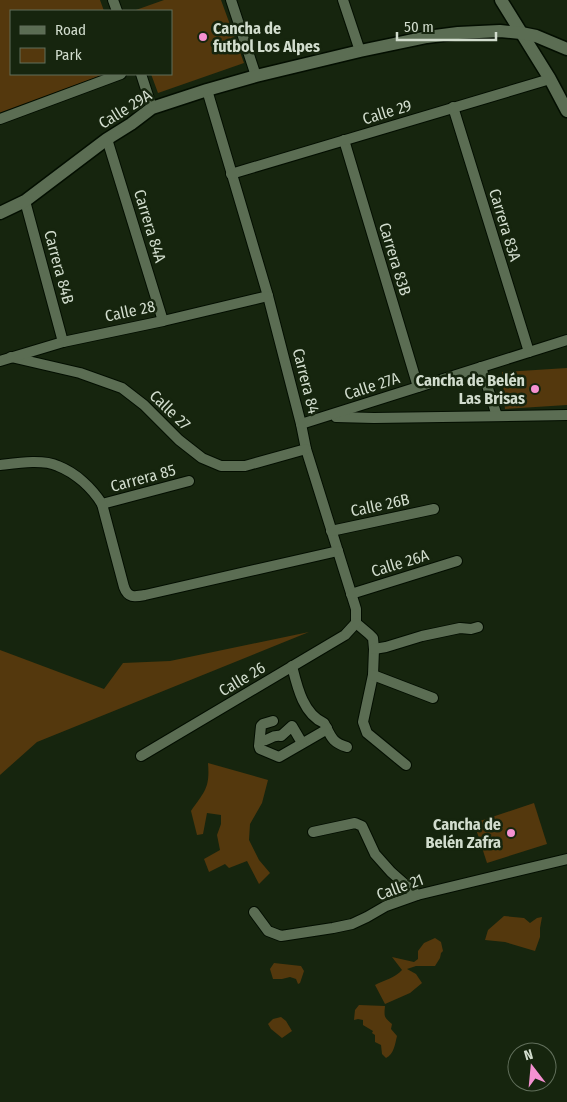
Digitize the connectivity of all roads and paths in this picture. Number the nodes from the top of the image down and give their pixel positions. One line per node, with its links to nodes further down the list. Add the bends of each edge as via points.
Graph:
1 (231, 0): 9 (street)
2 (343, 0): 6 (street)
3 (501, 0): 4 (street)
4 (521, 32): 5 (street); 6 (street, Calle 29A, via 458,33); 10 (street)
5 (567, 49)
6 (360, 51): 9 (street, Calle 29A)
7 (118, 75): 15 (street)
8 (141, 75): 13 (street)
9 (256, 76): 11 (street, Calle 29A)
10 (550, 79): 12 (street, Calle 29); 14 (street)
11 (207, 90): 13 (street, Calle 29A); 18 (street, Carrera 84)
12 (453, 107): 17 (street, Calle 29); 25 (street, Carrera 83A)
13 (152, 108): 16 (street, Calle 29A)
14 (567, 111)
15 (0, 119)
16 (107, 139): 19 (street, Calle 29A); 22 (street, Carrera 84A)
17 (344, 140): 18 (street, Calle 29); 29 (street, Carrera 83B)
18 (232, 174): 21 (street, Carrera 84)
19 (25, 201): 20 (street, Calle 29A); 24 (street, Carrera 84B)
20 (0, 213)
21 (268, 296): 22 (street, Calle 28); 33 (street, Carrera 84)
22 (163, 321): 24 (street, Calle 28)
23 (567, 340): 25 (street, Calle 27A)
24 (64, 342): 26 (street, Calle 28)
25 (529, 352): 28 (street, Calle 27A)
26 (11, 358): 27 (street, Calle 28); 34 (street, Calle 27, via 80,373 122,388 144,404 179,440 202,458 221,466 245,466)
27 (0, 361)
28 (481, 367): 29 (street, Calle 27A); 32 (street)
29 (418, 387): 31 (street, Calle 27A)
30 (567, 415): 32 (street)
31 (326, 416): 32 (street); 33 (street, Calle 27A)
32 (497, 416)
33 (301, 424): 34 (street, Carrera 84)
34 (306, 449): 39 (street, Carrera 84)
35 (0, 465): 37 (street, Carrera 85, via 57,465 87,486)
36 (189, 481): 37 (street, Carrera 85)
37 (102, 504): 40 (street, via 124,587 130,596)
38 (434, 509): 39 (street, Calle 26B)
39 (331, 531): 40 (street, Carrera 84)
40 (338, 551): 42 (street, Carrera 84)
41 (457, 561): 42 (street, Calle 26A)
42 (351, 594): 43 (street, Carrera 84, via 356,608)
43 (356, 624): 45 (street, via 373,638); 46 (street, Calle 26, via 345,635)
44 (478, 627): 45 (street, via 422,636)
45 (374, 649): 47 (street)
46 (292, 666): 50 (street, via 298,692 307,708); 56 (street, Calle 26)
47 (373, 675): 48 (street); 57 (street, via 363,722 367,733)
48 (433, 698)
49 (273, 721): 52 (street, via 263,724)
50 (327, 728): 53 (street); 54 (street, via 338,744)
51 (281, 736): 52 (street); 53 (street, via 292,726); 55 (street)
52 (260, 741): 55 (street, via 260,749 280,757)
53 (302, 743): 55 (street)
54 (347, 747)
55 (292, 749)
56 (141, 756)
57 (406, 764)
58 (313, 832): 60 (street, via 354,823 362,826 375,854)
59 (567, 859): 60 (street, Calle 21)
60 (417, 896): 61 (street, Calle 21, via 386,906 352,924 281,936 268,931)
61 (254, 912)

